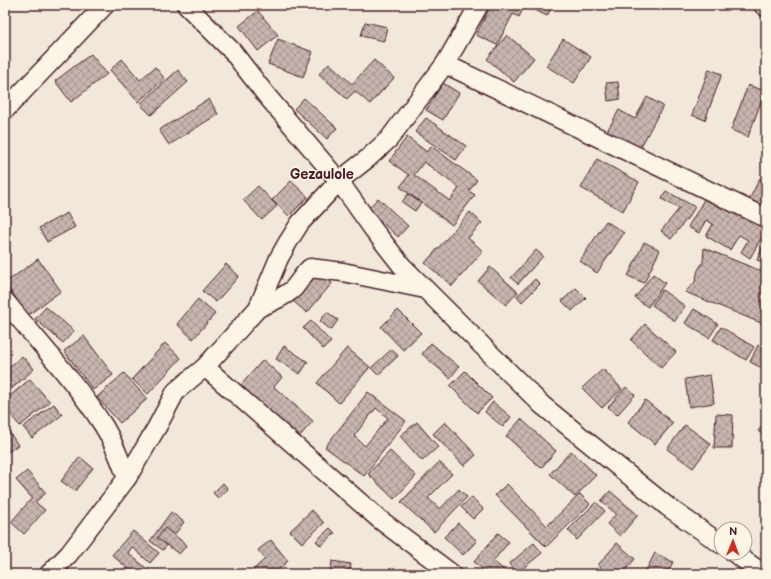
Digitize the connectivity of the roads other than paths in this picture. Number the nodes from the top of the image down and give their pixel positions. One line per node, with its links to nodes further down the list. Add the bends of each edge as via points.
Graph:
1 (105, 5): 7 (street)
2 (186, 5): 8 (street, via 232,51)
3 (479, 5): 6 (street)
4 (763, 5): 5 (street)
5 (766, 7)
6 (445, 64): 8 (street, via 389,139); 9 (street)
7 (5, 110)
8 (339, 181): 10 (street, via 402,266); 12 (street, via 300,223 279,258)
9 (766, 218)
10 (426, 288): 12 (street, via 310,268 283,296); 15 (street, via 542,405 668,507)
11 (5, 301): 14 (street, via 64,372 103,425)
12 (258, 308): 13 (street)
13 (205, 367): 14 (street, via 176,391); 18 (street, via 379,519)
14 (127, 478): 17 (street, via 69,554)
15 (713, 538)
16 (745, 561): 19 (street)
17 (49, 574)
18 (452, 574)
19 (764, 574)

